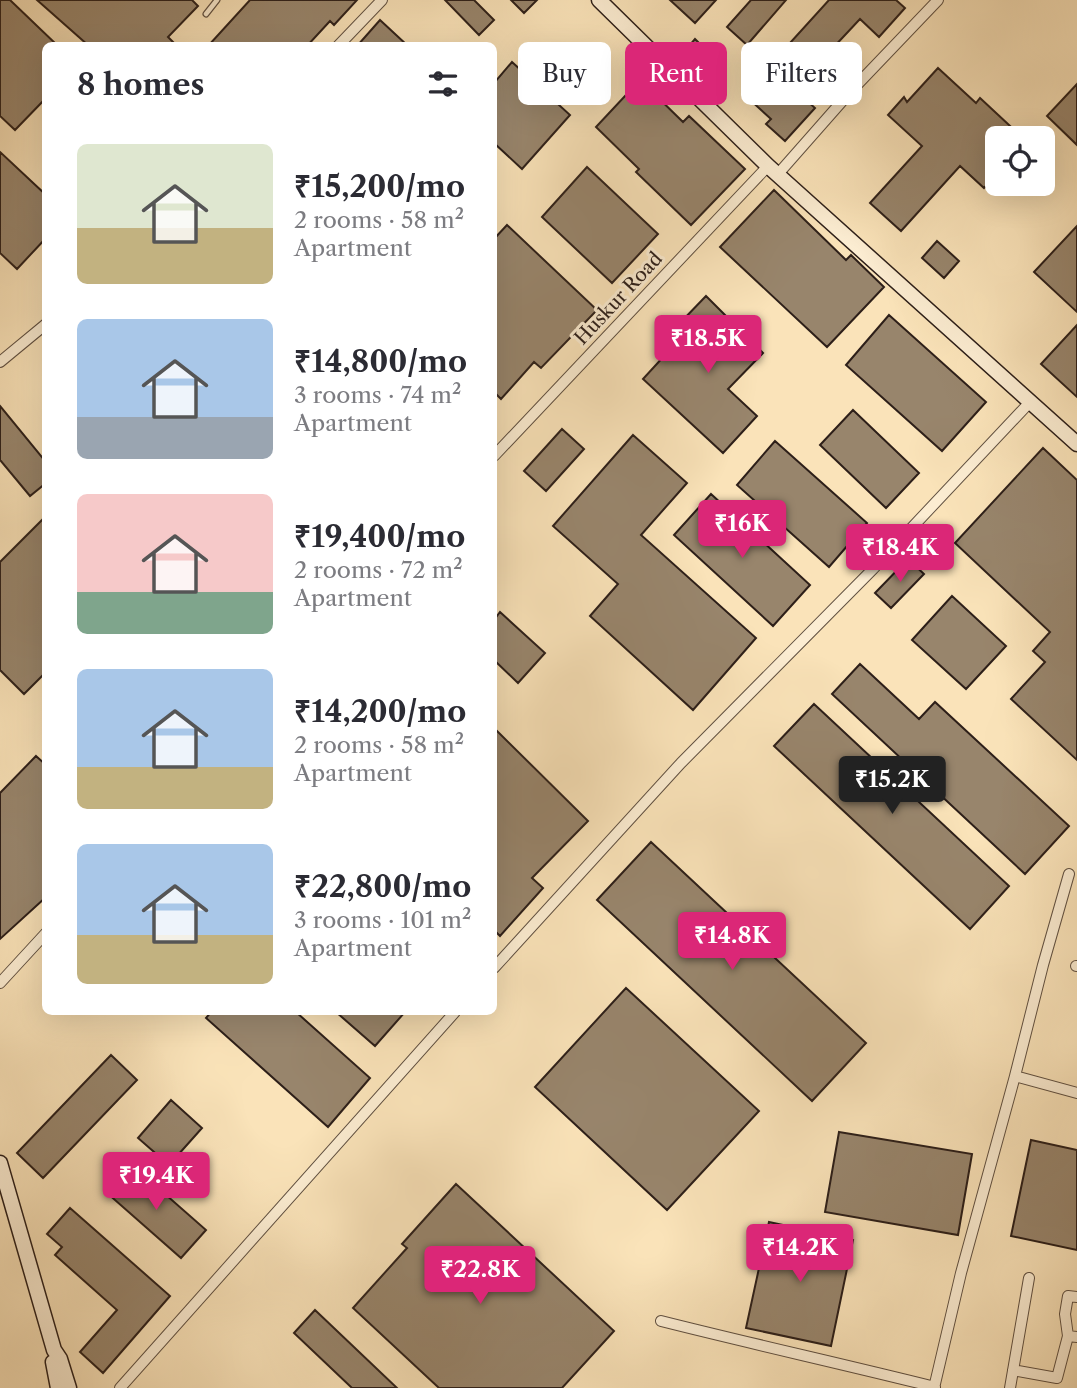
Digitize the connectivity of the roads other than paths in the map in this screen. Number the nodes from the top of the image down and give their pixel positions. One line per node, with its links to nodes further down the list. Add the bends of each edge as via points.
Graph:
1 (217, 0): 5 (lane)
2 (382, 0): 6 (street)
3 (599, 0): 7 (street)
4 (938, 0): 7 (street, Huskur Road)
5 (206, 14)
6 (342, 42)
7 (773, 170): 10 (street); 12 (street, Huskur Road)
8 (42, 327): 9 (street)
9 (0, 362)
10 (1031, 401): 11 (street); 15 (street, via 681,763)
11 (1077, 444)
12 (497, 453)
13 (1069, 874): 18 (street)
14 (42, 937): 16 (street)
15 (497, 965)
16 (0, 983)
17 (451, 1015): 30 (street)
18 (1016, 1076): 19 (street); 27 (street)
19 (1077, 1093)
20 (0, 1163): 25 (street)
21 (1029, 1278): 26 (street)
22 (1077, 1297): 24 (street, via 1068,1296 1065,1314)
23 (660, 1321): 27 (street)
24 (1072, 1337): 26 (street, via 1058,1378)
25 (54, 1350): 28 (street); 29 (street)
26 (1013, 1370): 31 (street)
27 (934, 1387)
28 (58, 1388)
29 (69, 1388)
30 (120, 1388)
31 (1010, 1388)

